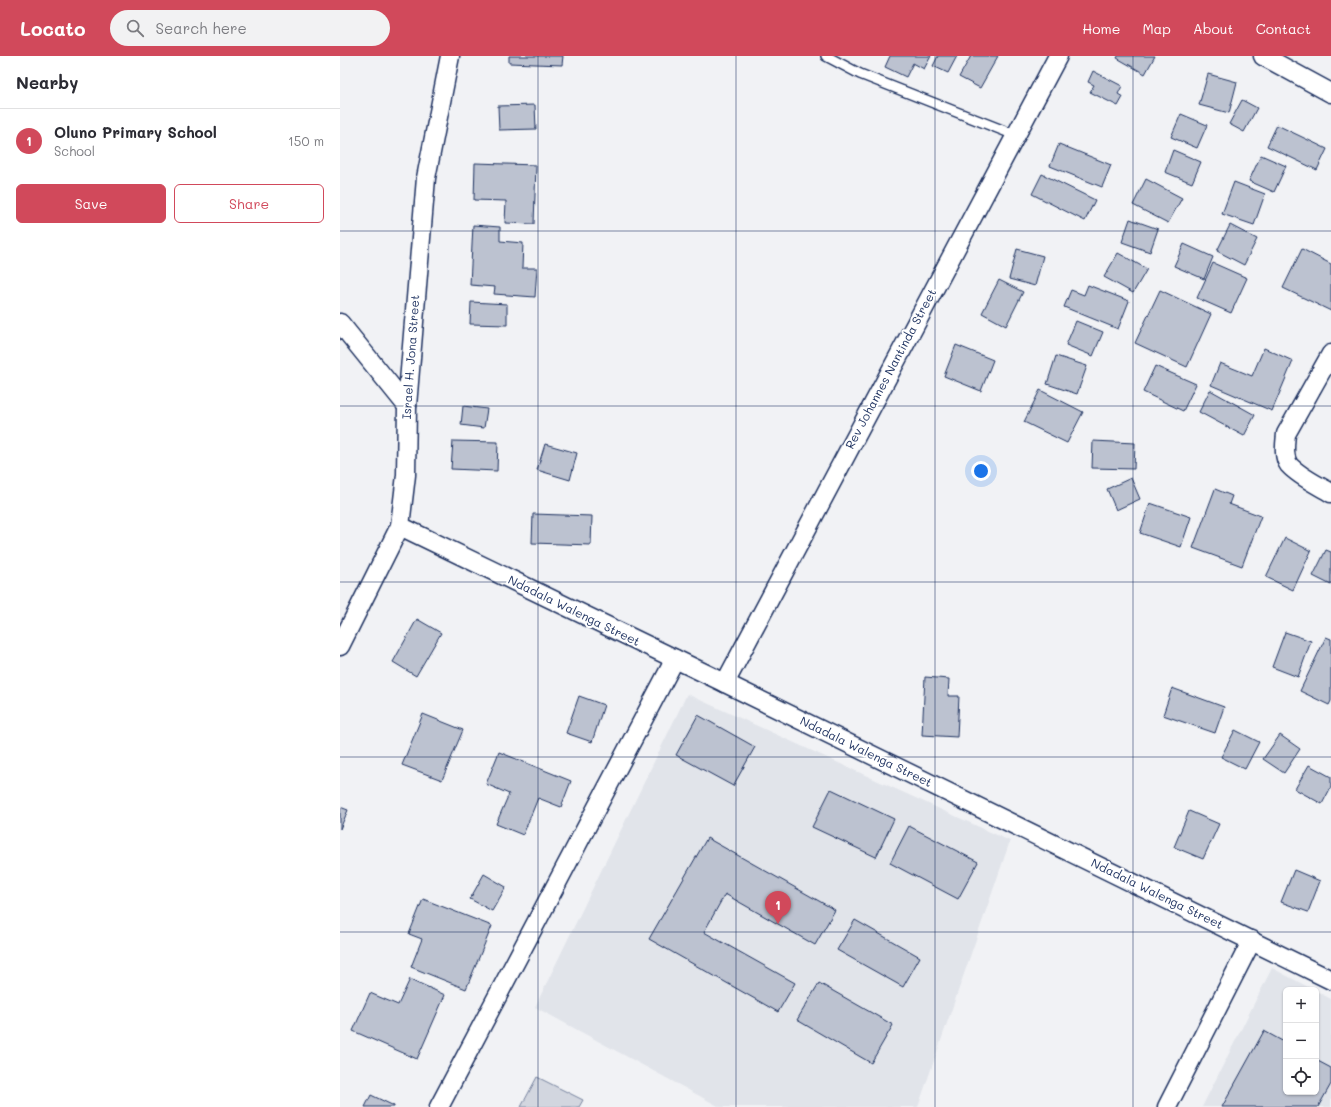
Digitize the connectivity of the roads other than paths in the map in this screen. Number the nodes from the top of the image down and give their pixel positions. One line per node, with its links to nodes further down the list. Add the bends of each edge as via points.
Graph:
1 (450, 56): 9 (street, Israel H. Jona Street, via 426,178)
2 (826, 56): 6 (lane, via 860,74)
3 (1058, 56): 6 (street, Rev Johannes Nantinda Street)
4 (1263, 56): 5 (street)
5 (1331, 93)
6 (1015, 135): 14 (street, Rev Johannes Nantinda Street)
7 (340, 323): 9 (street)
8 (1331, 354): 10 (street, via 1286,434 1285,449 1289,464)
9 (407, 406): 11 (street, Israel H. Jona Street, via 406,476)
10 (1331, 494)
11 (400, 526): 12 (street, Israel H. Jona Street); 13 (street, Ndadala Walenga Street)
12 (340, 646)
13 (675, 659): 14 (street, Ndadala Walenga Street); 17 (street)
14 (726, 683): 15 (street, Ndadala Walenga Street)
15 (1252, 940): 16 (street, Ndadala Walenga Street); 18 (street)
16 (1331, 980)
17 (439, 1107)
18 (1166, 1107)

